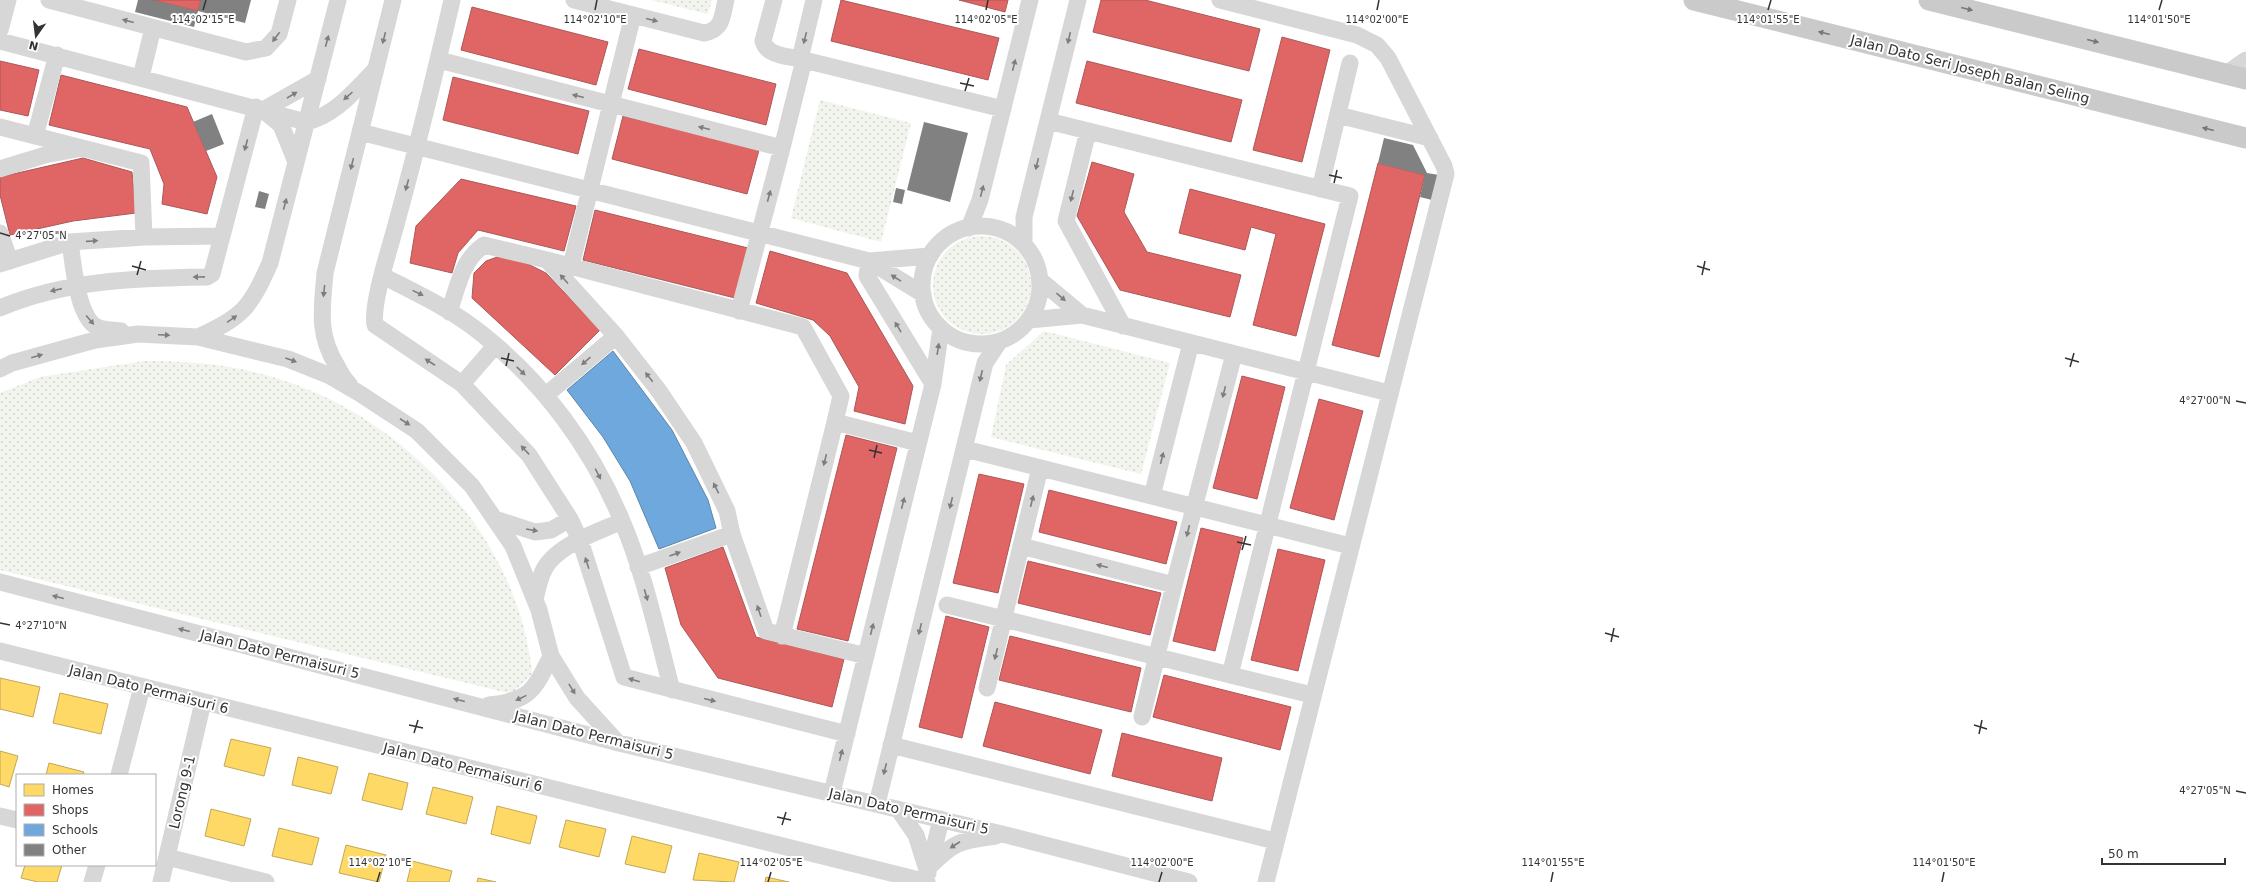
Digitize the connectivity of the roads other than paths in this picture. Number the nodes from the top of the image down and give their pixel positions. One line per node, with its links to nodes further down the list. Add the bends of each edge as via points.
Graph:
1 (8, 0): 18 (street)
2 (49, 0): 17 (street, one-way to 2)
3 (288, 0): 17 (street, one-way to 17, via 279,34 266,48 246,52)
4 (338, 0): 28 (street, one-way to 4)
5 (393, 0): 25 (street, one-way to 25)
6 (452, 0): 22 (street)
7 (574, 0): 16 (street)
8 (726, 0): 16 (street, one-way to 8, via 704,33 713,32 720,24)
9 (774, 0): 21 (street, via 763,41 765,47 769,51)
10 (814, 0): 21 (street, one-way to 21)
11 (1030, 0): 32 (street, one-way to 11)
12 (1078, 0): 34 (street, one-way to 34)
13 (1220, 0): 40 (street, via 1357,35 1377,45 1388,58)
14 (1694, 0): 41 (main road, Jalan Dato Seri Joseph Balan Seling, one-way to 14)
15 (1929, 0): 26 (main road, one-way to 26)
16 (633, 15): 30 (street)
17 (153, 28): 27 (street)
18 (0, 30)
19 (0, 41): 20 (street)
20 (57, 55): 27 (street); 39 (street)
21 (802, 59): 32 (street); 44 (street)
22 (438, 60): 30 (street, one-way to 22); 42 (street)
23 (2246, 60): 26 (street)
24 (1350, 63): 33 (street)
25 (376, 69): 35 (street, one-way to 35, via 332,111 318,120); 38 (street)
26 (2226, 74): 29 (main road)
27 (141, 77): 31 (street)
28 (318, 79): 31 (street, one-way to 28); 35 (street)
29 (2246, 79)
30 (611, 104): 44 (street, one-way to 30); 48 (street)
31 (261, 108): 35 (street); 45 (street, via 281,125); 52 (street, one-way to 52)
32 (1003, 109): 49 (street, one-way to 32, via 980,200)
33 (1338, 115): 40 (street); 47 (street)
34 (1048, 121): 37 (street); 55 (street, one-way to 55, via 1024,217)
35 (306, 122): 45 (street)
36 (0, 127): 39 (street)
37 (1088, 131): 47 (street); 70 (street, one-way to 70, via 1066,221)
38 (360, 132): 42 (street); 83 (street, one-way to 83, via 325,273 321,316 322,333 332,358 346,381)
39 (35, 136): 43 (street)
40 (1430, 138): 84 (street, via 1444,166 1445,183)
41 (2246, 138)
42 (417, 147): 48 (street); 61 (street, one-way to 61)
43 (83, 148): 46 (street, via 45,155); 53 (street, via 141,163)
44 (782, 148): 51 (street, one-way to 44)
45 (296, 162): 74 (street, one-way to 45, via 243,312 256,293 270,263)
46 (0, 169)
47 (1320, 189): 80 (street, via 1350,196)
48 (589, 191): 51 (street); 60 (street)
49 (969, 228): 55 (street, via 989,227 1007,233); 56 (street, via 953,233 940,243)
50 (0, 233): 59 (street)
51 (758, 234): 58 (street); 66 (street)
52 (222, 236): 53 (street); 63 (street, one-way to 63, via 214,271 210,276 140,278)
53 (144, 237): 54 (street, one-way to 53)
54 (70, 242): 59 (street); 63 (street)
55 (1024, 244): 62 (street, via 1035,261)
56 (930, 256): 58 (street); 64 (street, via 923,275)
57 (547, 260): 60 (street); 67 (street, via 484,245 466,262); 73 (street, one-way to 57)
58 (869, 261): 64 (street, one-way to 58); 82 (street, one-way to 58, via 867,276)
59 (5, 263)
60 (571, 266): 66 (street)
61 (383, 276): 67 (street, one-way to 67); 81 (street, one-way to 61, via 375,325 373,316)
62 (1040, 280): 68 (street, one-way to 68); 69 (street, via 1038,301)
63 (77, 285): 65 (street, one-way to 65, via 22,298); 72 (street, one-way to 72, via 87,317 97,327)
64 (923, 294): 71 (street, via 929,313)
65 (0, 308)
66 (739, 311): 86 (street, via 803,326 841,396)
67 (449, 312): 77 (street, via 482,333)
68 (1082, 315): 69 (street); 70 (street)
69 (1029, 320): 75 (street, via 1016,333)
70 (1123, 326): 76 (street)
71 (941, 328): 75 (street, via 958,340 978,344); 82 (street, one-way to 71)
72 (138, 334): 74 (street, one-way to 74); 79 (street, one-way to 72, via 12,363 95,340)
73 (616, 336): 85 (street, one-way to 85); 96 (street, one-way to 73, via 727,511 694,443 660,391)
74 (198, 337): 83 (street, one-way to 83, via 288,359 328,375)
75 (998, 342): 88 (street, one-way to 88, via 985,363)
76 (1191, 343): 78 (street); 90 (street, one-way to 76)
77 (495, 346): 81 (street); 85 (street, one-way to 85)
78 (1234, 354): 80 (street); 91 (street, one-way to 91)
79 (0, 369)
80 (1307, 373): 84 (street); 95 (street)
81 (462, 384): 93 (street, one-way to 81, via 529,455)
82 (932, 384): 87 (street)
83 (359, 393): 92 (street, one-way to 92, via 417,431 472,486)
84 (1389, 393): 99 (street)
85 (546, 395): 94 (street, one-way to 94, via 586,450)
86 (835, 422): 87 (street); 106 (street, one-way to 106)
87 (918, 443): 109 (street, one-way to 87)
88 (965, 449): 89 (street); 121 (street, one-way to 121)
89 (1040, 468): 90 (street); 98 (street, one-way to 89)
90 (1152, 496): 91 (street)
91 (1194, 506): 95 (street); 102 (street, one-way to 102)
92 (495, 519): 93 (street, one-way to 93, via 535,532 551,530); 103 (street, via 513,546)
93 (570, 519): 97 (street)
94 (622, 521): 97 (street); 100 (street)
95 (1269, 525): 99 (street); 111 (street)
96 (732, 534): 100 (street, one-way to 96); 106 (street, one-way to 96, via 766,632)
97 (580, 540): 103 (street, via 548,563 540,579); 114 (street, one-way to 97, via 624,677)
98 (1021, 546): 102 (street, one-way to 98); 105 (street)
99 (1350, 546): 115 (street)
100 (638, 567): 114 (street, one-way to 114)
101 (0, 582): 117 (street, Jalan Dato Permaisuri 5, one-way to 101)
102 (1174, 585): 110 (street)
103 (535, 600): 108 (street)
104 (947, 605): 105 (street)
105 (1004, 620): 110 (street); 113 (street, one-way to 113)
106 (782, 636): 109 (street)
107 (0, 651): 112 (street, Jalan Dato Permaisuri 6)
108 (551, 656): 117 (street, one-way to 117, via 540,680 526,696 511,703); 120 (street, one-way to 120, via 577,698)
109 (866, 656): 119 (street)
110 (1156, 657): 111 (street); 118 (street)
111 (1230, 675): 115 (street)
112 (142, 687): 116 (street, Jalan Dato Permaisuri 6); 122 (street)
113 (987, 688)
114 (672, 690): 119 (street, one-way to 119)
115 (1312, 695): 130 (street)
116 (203, 702): 131 (street, Lorong 9-1); 133 (street, Jalan Dato Permaisuri 6)
117 (479, 705): 120 (street, Jalan Dato Permaisuri 5)
118 (1142, 717)
119 (847, 734): 123 (street, one-way to 119)
120 (619, 743): 123 (street, Jalan Dato Permaisuri 5)
121 (891, 745): 124 (street, one-way to 124); 130 (street)
122 (119, 774)
123 (832, 793): 124 (street, Jalan Dato Permaisuri 5)
124 (877, 804): 125 (street, Jalan Dato Permaisuri 5)
125 (898, 809): 127 (street, Jalan Dato Permaisuri 5); 133 (street, via 916,835)
126 (0, 816): 128 (street)
127 (942, 819): 129 (street, Jalan Dato Permaisuri 5); 133 (street)
128 (16, 820)
129 (1006, 835): 133 (street, one-way to 133, via 960,841 944,852); 137 (street, Jalan Dato Permaisuri 5)
130 (1275, 841): 138 (street)
131 (167, 857): 135 (street, Lorong 9-1); 136 (street)
132 (97, 866): 134 (street)
133 (927, 877)
134 (92, 882)
135 (161, 882)
136 (266, 882)
137 (1189, 882)
138 (1266, 882)

